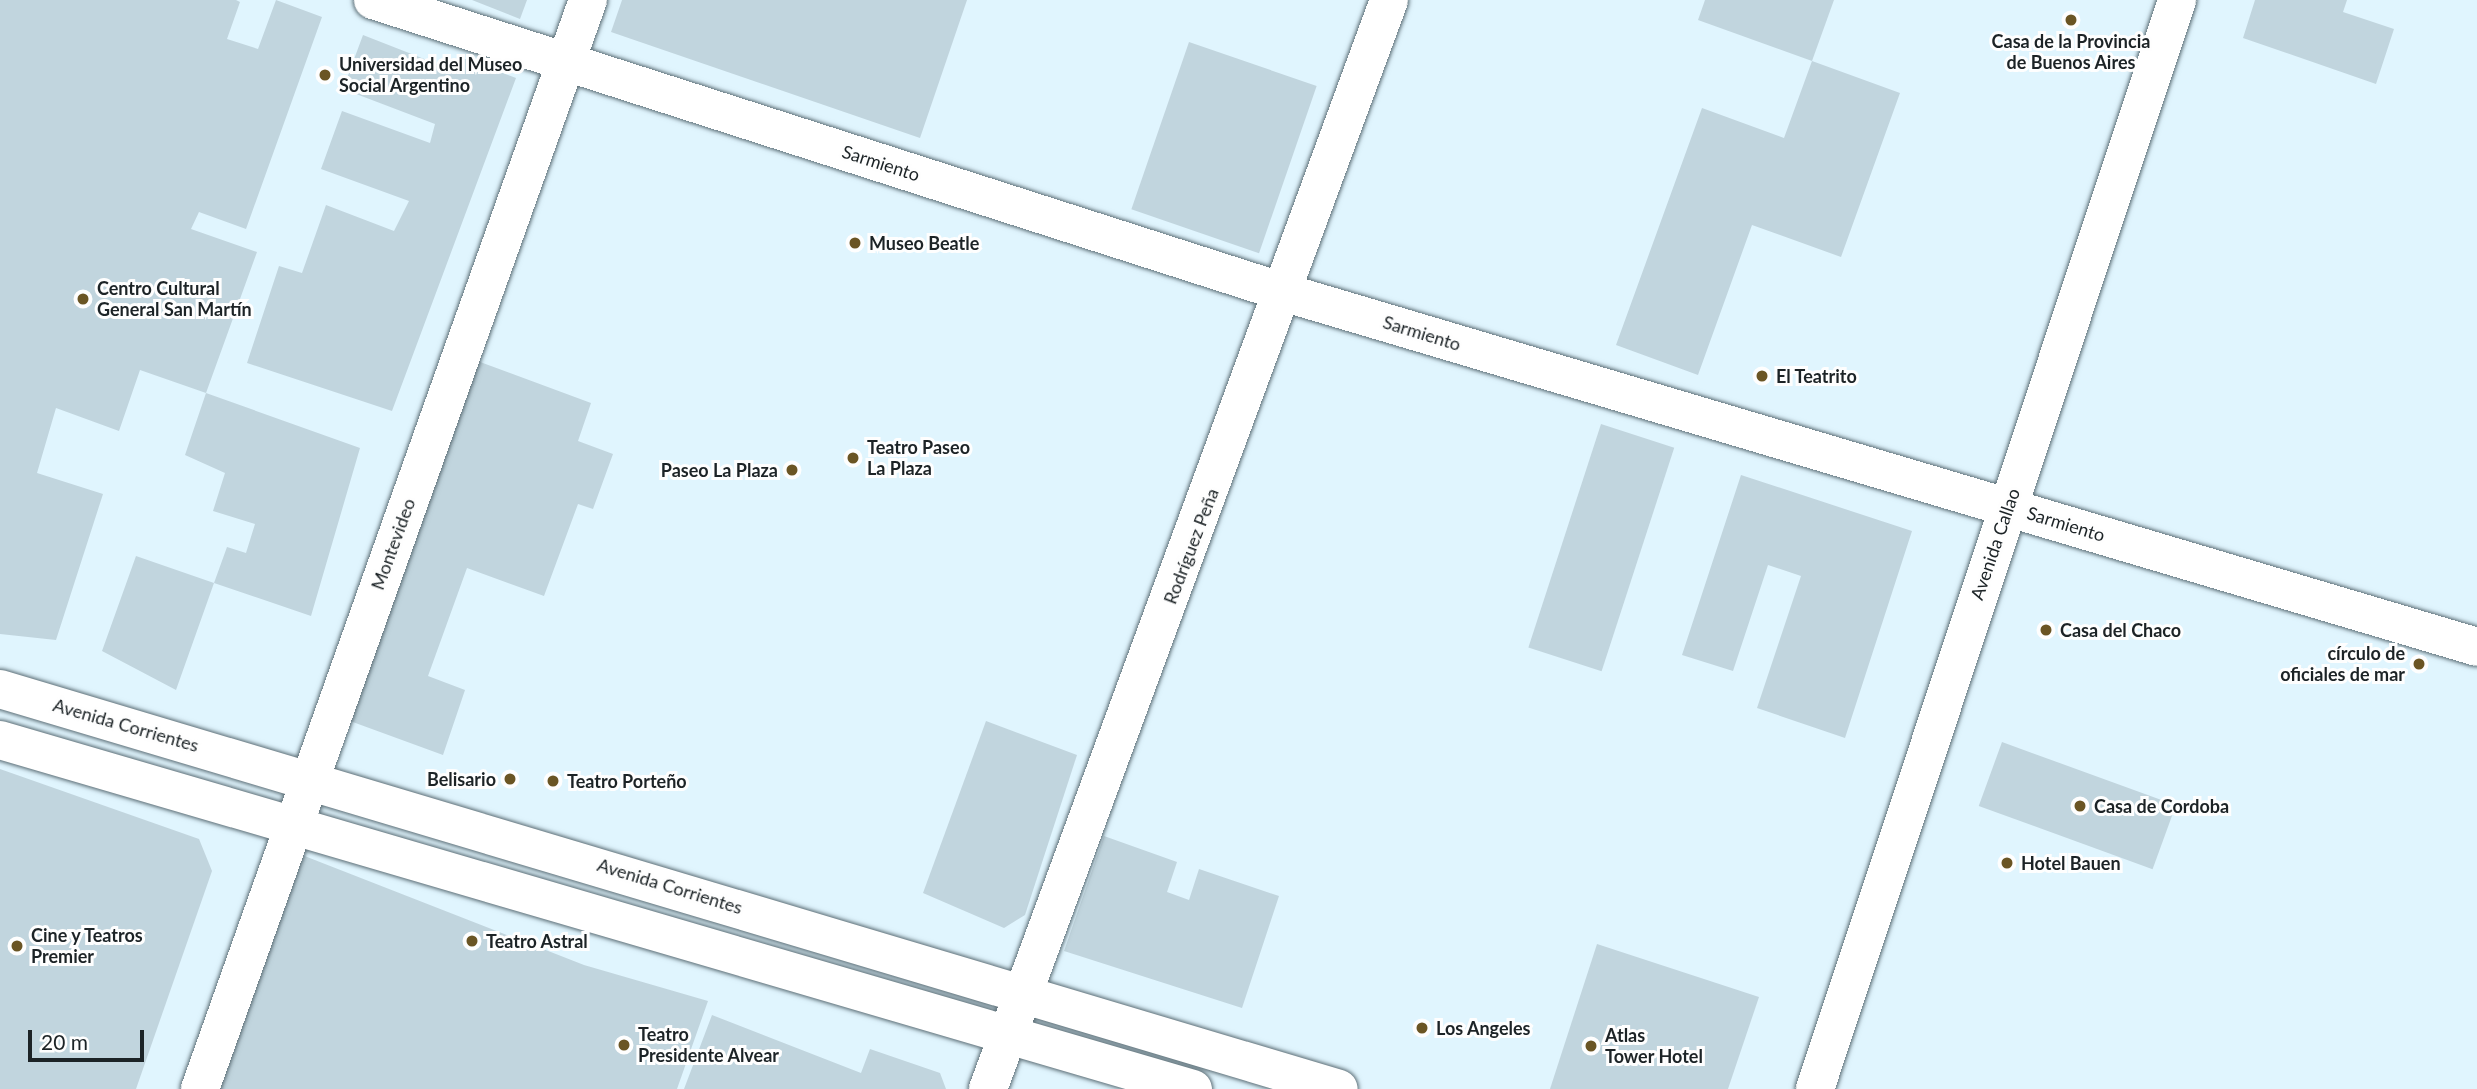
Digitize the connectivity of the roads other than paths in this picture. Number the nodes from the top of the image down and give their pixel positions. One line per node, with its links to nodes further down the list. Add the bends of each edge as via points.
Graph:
1 (373, 0): 5 (street, Sarmiento)
2 (588, 0): 5 (street, Montevideo)
3 (1389, 0): 6 (street, Rodríguez Peña)
4 (2176, 0): 7 (street, Avenida Callao)
5 (565, 62): 6 (street, Sarmiento); 11 (street, Montevideo)
6 (1286, 293): 7 (street, Sarmiento); 13 (street, Rodríguez Peña)
7 (2008, 507): 8 (street, Sarmiento); 19 (street, Avenida Callao)
8 (2477, 647)
9 (0, 688): 11 (street, Avenida Corrientes)
10 (0, 740): 12 (street)
11 (310, 778): 12 (street, Montevideo); 13 (street, Avenida Corrientes)
12 (294, 826): 14 (street); 15 (street, Montevideo)
13 (1024, 992): 14 (street, Rodríguez Peña); 18 (street, Avenida Corrientes)
14 (1009, 1033): 16 (street, Rodríguez Peña); 17 (street)
15 (200, 1089)
16 (988, 1089)
17 (1193, 1089)
18 (1339, 1089)
19 (1815, 1089)

